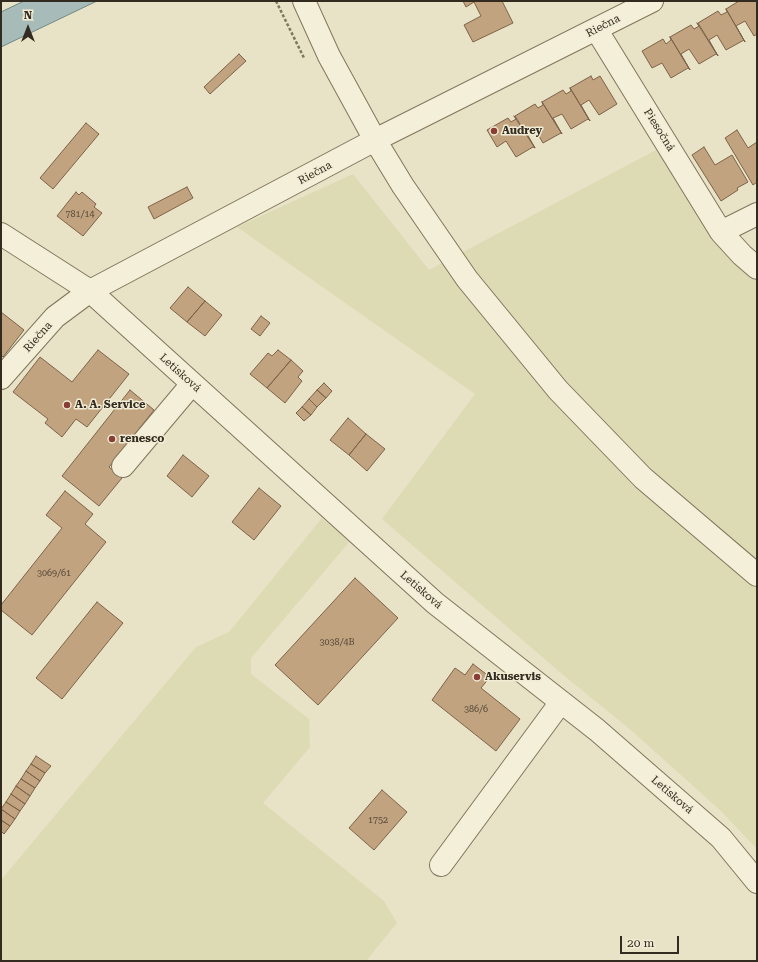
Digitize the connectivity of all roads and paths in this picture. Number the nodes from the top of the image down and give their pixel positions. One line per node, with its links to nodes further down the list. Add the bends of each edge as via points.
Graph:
1 (276, 1): 5 (path)
2 (304, 1): 6 (street, via 329,56)
3 (652, 1): 4 (street, Riečna)
4 (596, 29): 6 (street, Riečna); 8 (street, Piesočná)
5 (304, 58)
6 (375, 140): 11 (street, Riečna); 15 (street, via 403,186 467,279 558,390 643,478)
7 (757, 214): 8 (street)
8 (721, 232): 10 (street, Piesočná)
9 (1, 234): 11 (street, Letisková)
10 (757, 268)
11 (90, 291): 12 (street, Riečna, via 55,317); 13 (street, Letisková)
12 (1, 378)
13 (192, 384): 14 (street); 16 (street, Letisková, via 435,603)
14 (123, 466)
15 (757, 575)
16 (561, 702): 17 (street); 18 (street, Letisková, via 722,838)
17 (441, 866)
18 (757, 882)

